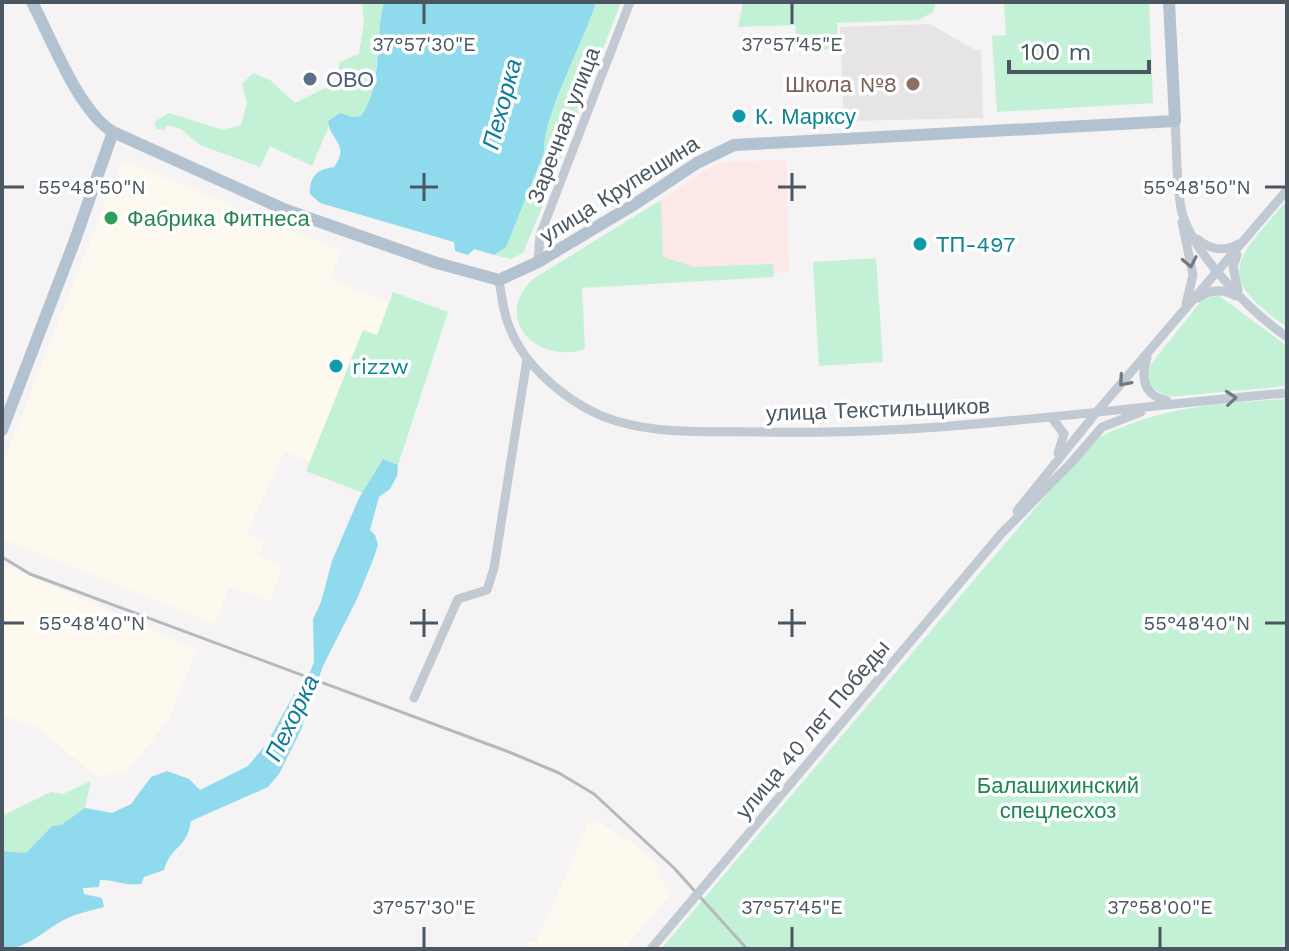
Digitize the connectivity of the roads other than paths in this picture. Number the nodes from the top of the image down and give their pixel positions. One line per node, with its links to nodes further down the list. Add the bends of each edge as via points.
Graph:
1 (32, 2): 5 (main road, via 82,99)
2 (630, 2): 10 (street, Заречная улица, via 545,220)
3 (1169, 2): 4 (main road)
4 (1175, 121): 7 (street); 10 (main road, улица Крупешина, via 734,145)
5 (113, 132): 12 (main road, via 286,210); 22 (main road)
6 (1287, 190): 9 (street, улица 40 лет Победы)
7 (1181, 207): 8 (street); 14 (street, one-way to 14, via 1193,275)
8 (1189, 230): 9 (street, via 1220,249); 11 (street)
9 (1249, 236): 11 (street, улица 40 лет Победы); 13 (street, via 1233,267)
10 (538, 262): 12 (main road, улица Крупешина)
11 (1218, 272): 13 (street); 14 (street, улица 40 лет Победы)
12 (499, 280): 17 (street, улица Текстильщиков, via 511,332)
13 (1243, 300): 14 (street, via 1212,291); 15 (street)
14 (1181, 314): 16 (street, улица 40 лет Победы)
15 (1287, 337)
16 (1153, 348): 19 (street, via 1144,369 1145,386 1156,397); 20 (street, улица 40 лет Победы, one-way to 20)
17 (527, 359): 21 (street, улица Текстильщиков, via 580,404 614,420 662,431 826,434); 25 (street, via 487,590 458,599)
18 (1287, 393): 19 (street, улица Текстильщиков, one-way to 18)
19 (1176, 402): 20 (street, улица Текстильщиков); 24 (street, улица 40 лет Победы, via 1102,427)
20 (1095, 414): 21 (street, улица Текстильщиков); 23 (street, улица 40 лет Победы)
21 (1052, 418): 23 (street, via 1064,440)
22 (2, 430)
23 (1050, 468): 24 (street, улица 40 лет Победы)
24 (1001, 534): 26 (street, улица 40 лет Победы, bridge)
25 (414, 698)
26 (651, 949)

